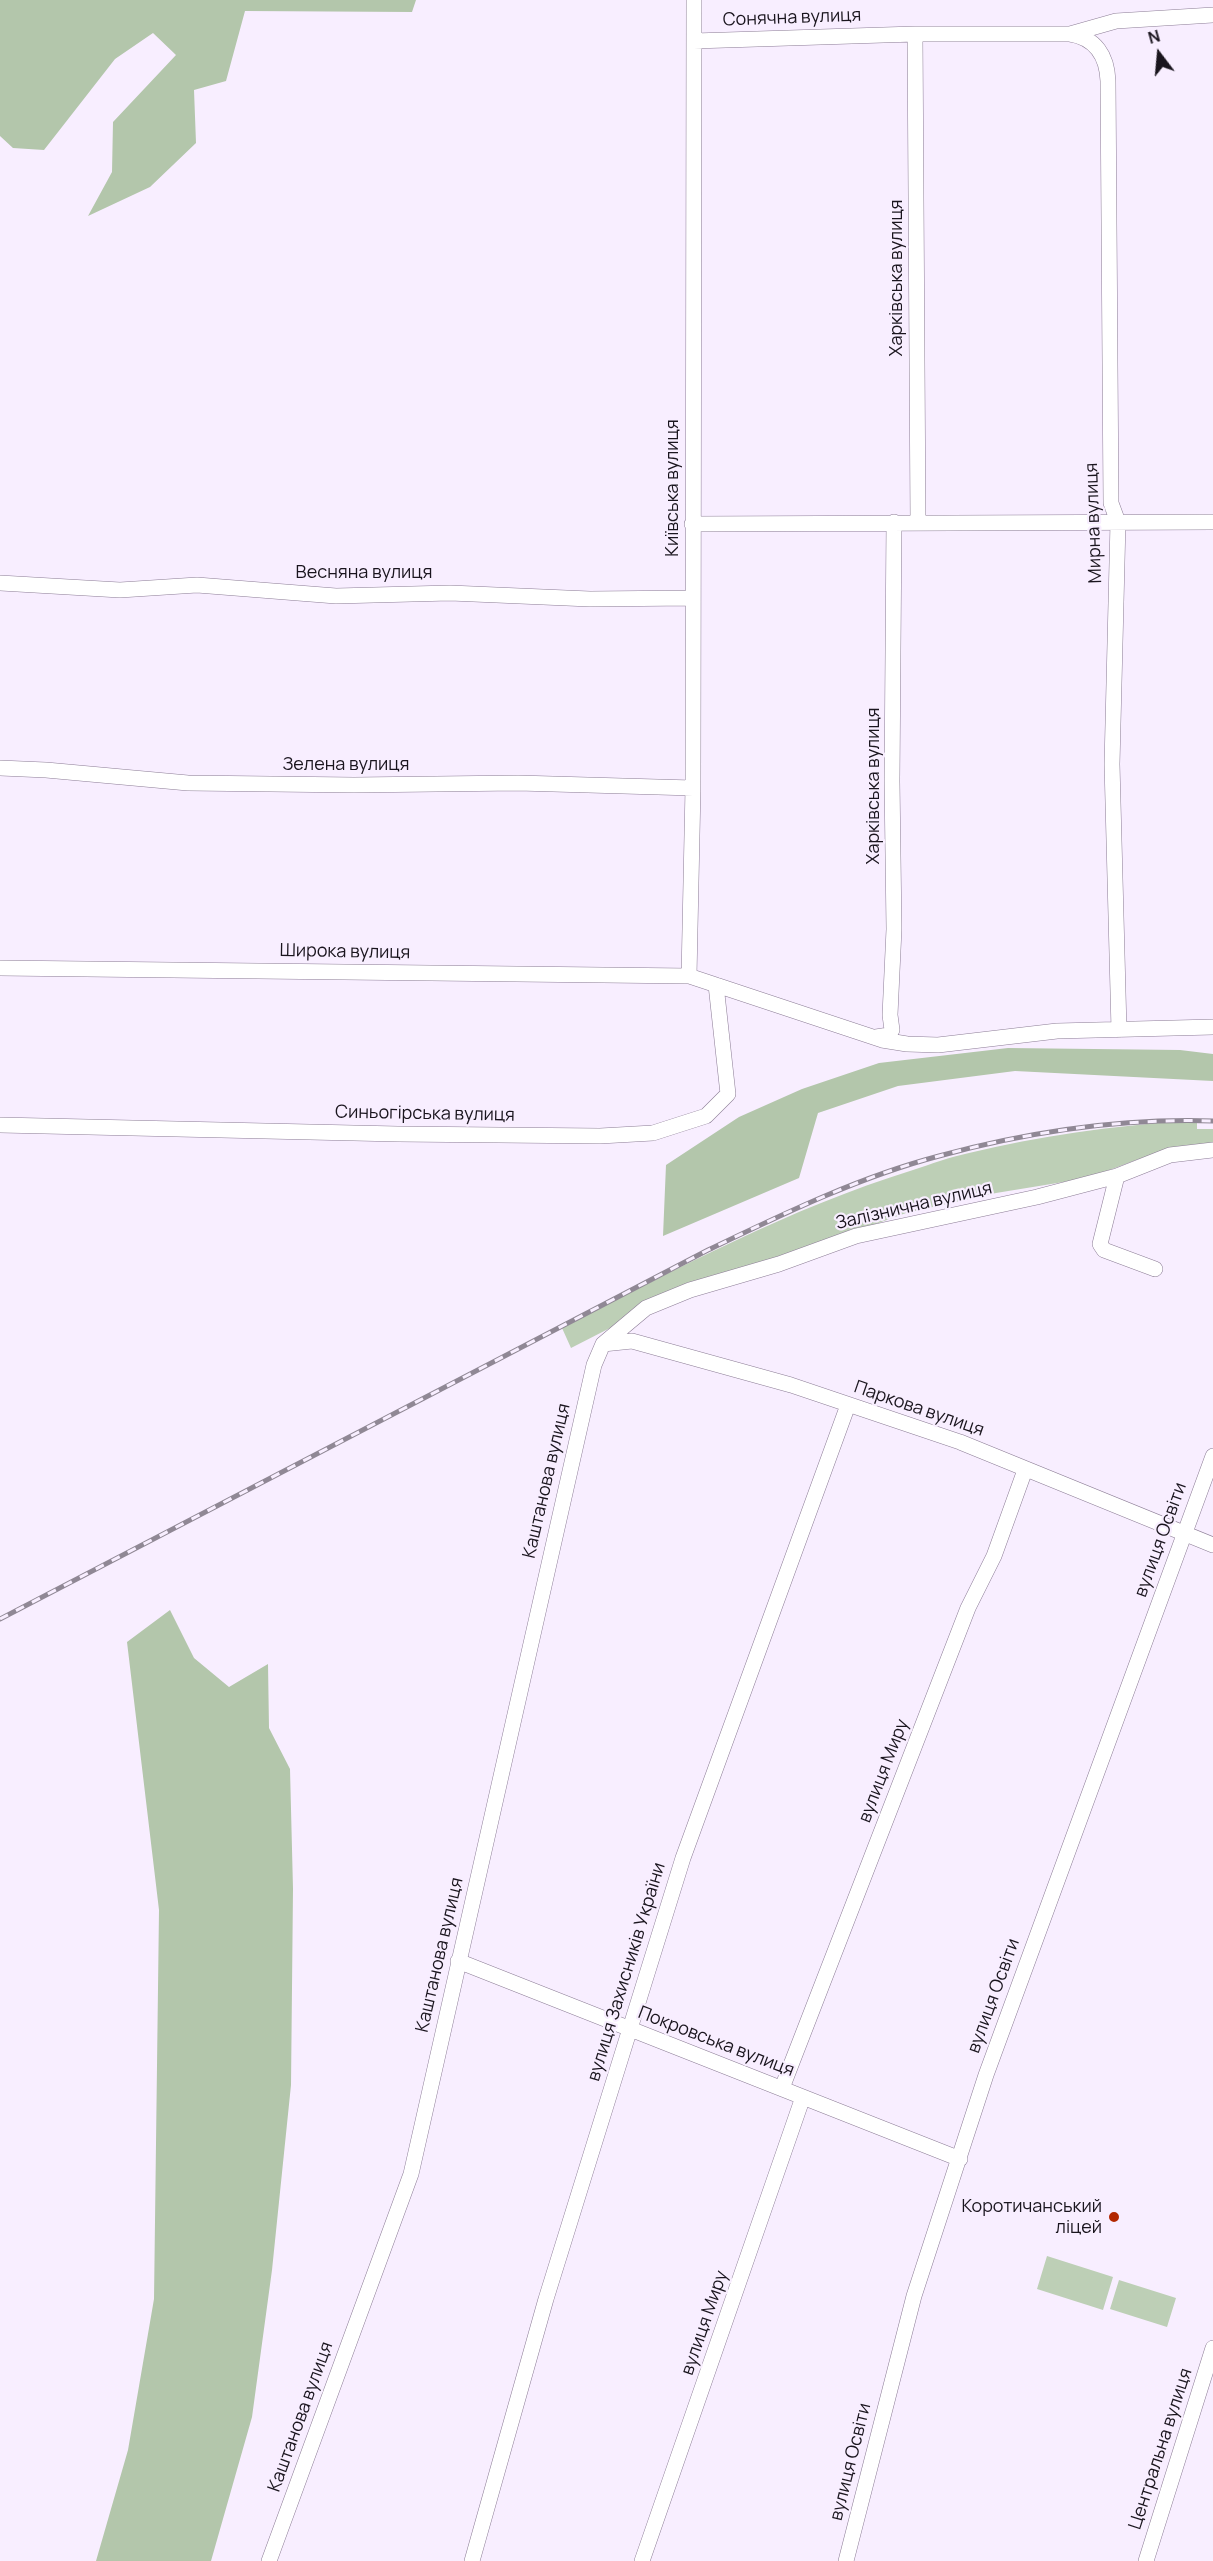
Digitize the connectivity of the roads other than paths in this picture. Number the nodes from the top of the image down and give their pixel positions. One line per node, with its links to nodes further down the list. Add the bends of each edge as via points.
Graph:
1 (694, 0): 5 (street, Київська вулиця)
2 (1213, 15): 4 (street, Сонячна вулиця, via 1116,21)
3 (915, 34): 4 (street, Сонячна вулиця); 5 (street, Сонячна вулиця); 7 (street, Харківська вулиця)
4 (1070, 34): 8 (street, Мирна вулиця, via 1096,46 1107,72 1111,503)
5 (694, 41): 10 (street, Київська вулиця)
6 (894, 522): 7 (street); 10 (street); 20 (street, Харківська вулиця, via 892,1029 889,1035)
7 (918, 522): 8 (street)
8 (1118, 522): 9 (street); 19 (street, Мирна вулиця, via 1113,765)
9 (1213, 522)
10 (692, 524): 12 (street, Київська вулиця)
11 (0, 583): 12 (street, Весняна вулиця, via 120,590 197,585 336,596 450,593 590,599)
12 (692, 598): 14 (street, Київська вулиця)
13 (0, 768): 14 (street, Зелена вулиця, via 188,783 518,783)
14 (693, 788): 16 (street, Київська вулиця)
15 (0, 968): 16 (street, Широка вулиця)
16 (689, 976): 17 (street, Широка вулиця)
17 (716, 985): 20 (street, Широка вулиця); 21 (street, Синьогірська вулиця, via 728,1094 706,1116 653,1133 398,1134)
18 (1213, 1027): 19 (street, Широка вулиця)
19 (1119, 1030): 20 (street, Широка вулиця, via 1057,1031 938,1045)
20 (876, 1037)
21 (0, 1125)
22 (1213, 1150): 23 (street, Залізнична вулиця, via 1170,1155)
23 (1117, 1176): 24 (street, via 1102,1248); 25 (street, Залізнична вулиця, via 856,1236 690,1290 646,1308)
24 (1155, 1269)
25 (603, 1344): 26 (street, Паркова вулиця, via 632,1341 791,1384); 31 (street, Каштанова вулиця, via 594,1365)
26 (848, 1405): 28 (street, Паркова вулиця, via 960,1442); 32 (street, вулиця Захисників України, via 682,1858)
27 (1213, 1456): 29 (street, вулиця Освіти)
28 (1025, 1470): 29 (street, Паркова вулиця); 33 (street, вулиця Миру)
29 (1184, 1534): 30 (street, Паркова вулиця); 35 (street, вулиця Освіти, via 986,2075)
30 (1213, 1545)
31 (458, 1961): 32 (street, Покровська вулиця); 37 (street, Каштанова вулиця, via 411,2174)
32 (629, 2030): 33 (street, Покровська вулиця); 38 (street, вулиця Захисників України, via 546,2299)
33 (782, 2088): 34 (street, Покровська вулиця)
34 (803, 2097): 35 (street, Покровська вулиця); 39 (street, вулиця Миру)
35 (960, 2159): 40 (street, вулиця Освіти, via 914,2296)
36 (1212, 2355): 41 (street, Центральна вулиця)
37 (269, 2561)
38 (472, 2561)
39 (642, 2561)
40 (846, 2561)
41 (1146, 2561)

